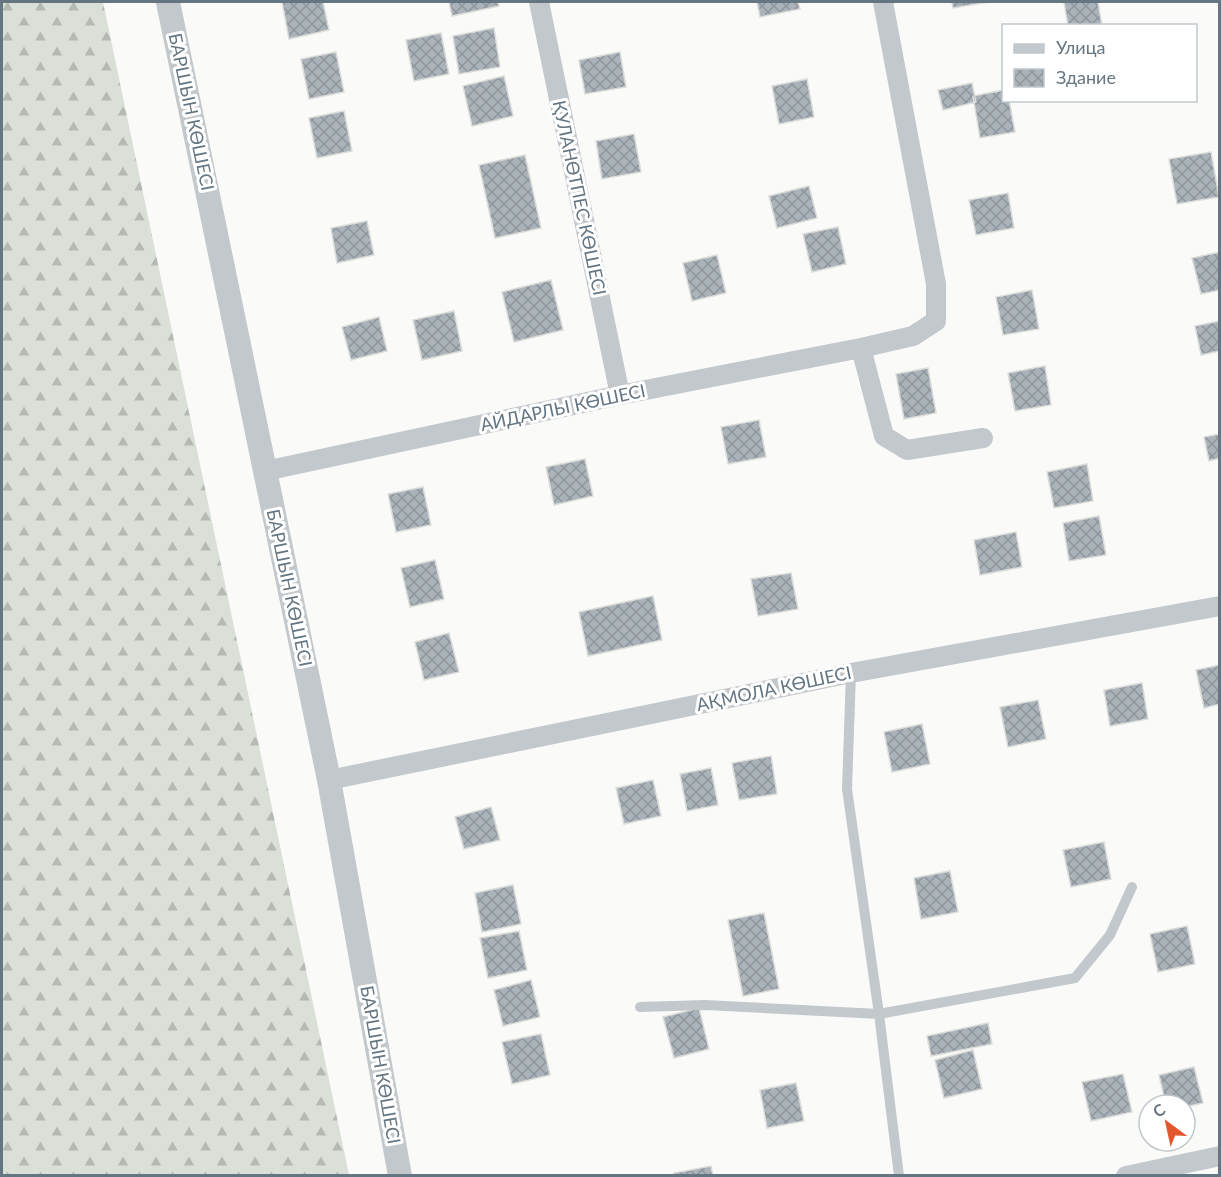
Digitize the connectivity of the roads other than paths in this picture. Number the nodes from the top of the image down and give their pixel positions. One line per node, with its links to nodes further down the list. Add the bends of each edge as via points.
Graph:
1 (168, 2): 7 (street, БАРШЫН КӨШЕСІ)
2 (539, 2): 5 (street, ҚУЛАНӨТПЕС КӨШЕСІ)
3 (883, 2): 4 (street, АЙДАРЛЫ КӨШЕСІ, via 936,284 936,321 913,336)
4 (861, 348): 5 (street, АЙДАРЛЫ КӨШЕСІ); 6 (street, via 884,436 894,445 907,450)
5 (620, 395): 7 (street, АЙДАРЛЫ КӨШЕСІ)
6 (983, 438)
7 (265, 471): 10 (street, БАРШЫН КӨШЕСІ)
8 (1220, 606): 9 (street, АҚМОЛА КӨШЕСІ)
9 (851, 673): 10 (street, АҚМОЛА КӨШЕСІ); 13 (lane, via 846,789)
10 (329, 780): 15 (street, БАРШЫН КӨШЕСІ)
11 (1132, 887): 13 (lane, via 1110,935 1075,978)
12 (640, 1007): 13 (lane, via 705,1005)
13 (879, 1014): 16 (lane)
14 (1220, 1156): 17 (street)
15 (400, 1176)
16 (899, 1176)
17 (1126, 1176)

